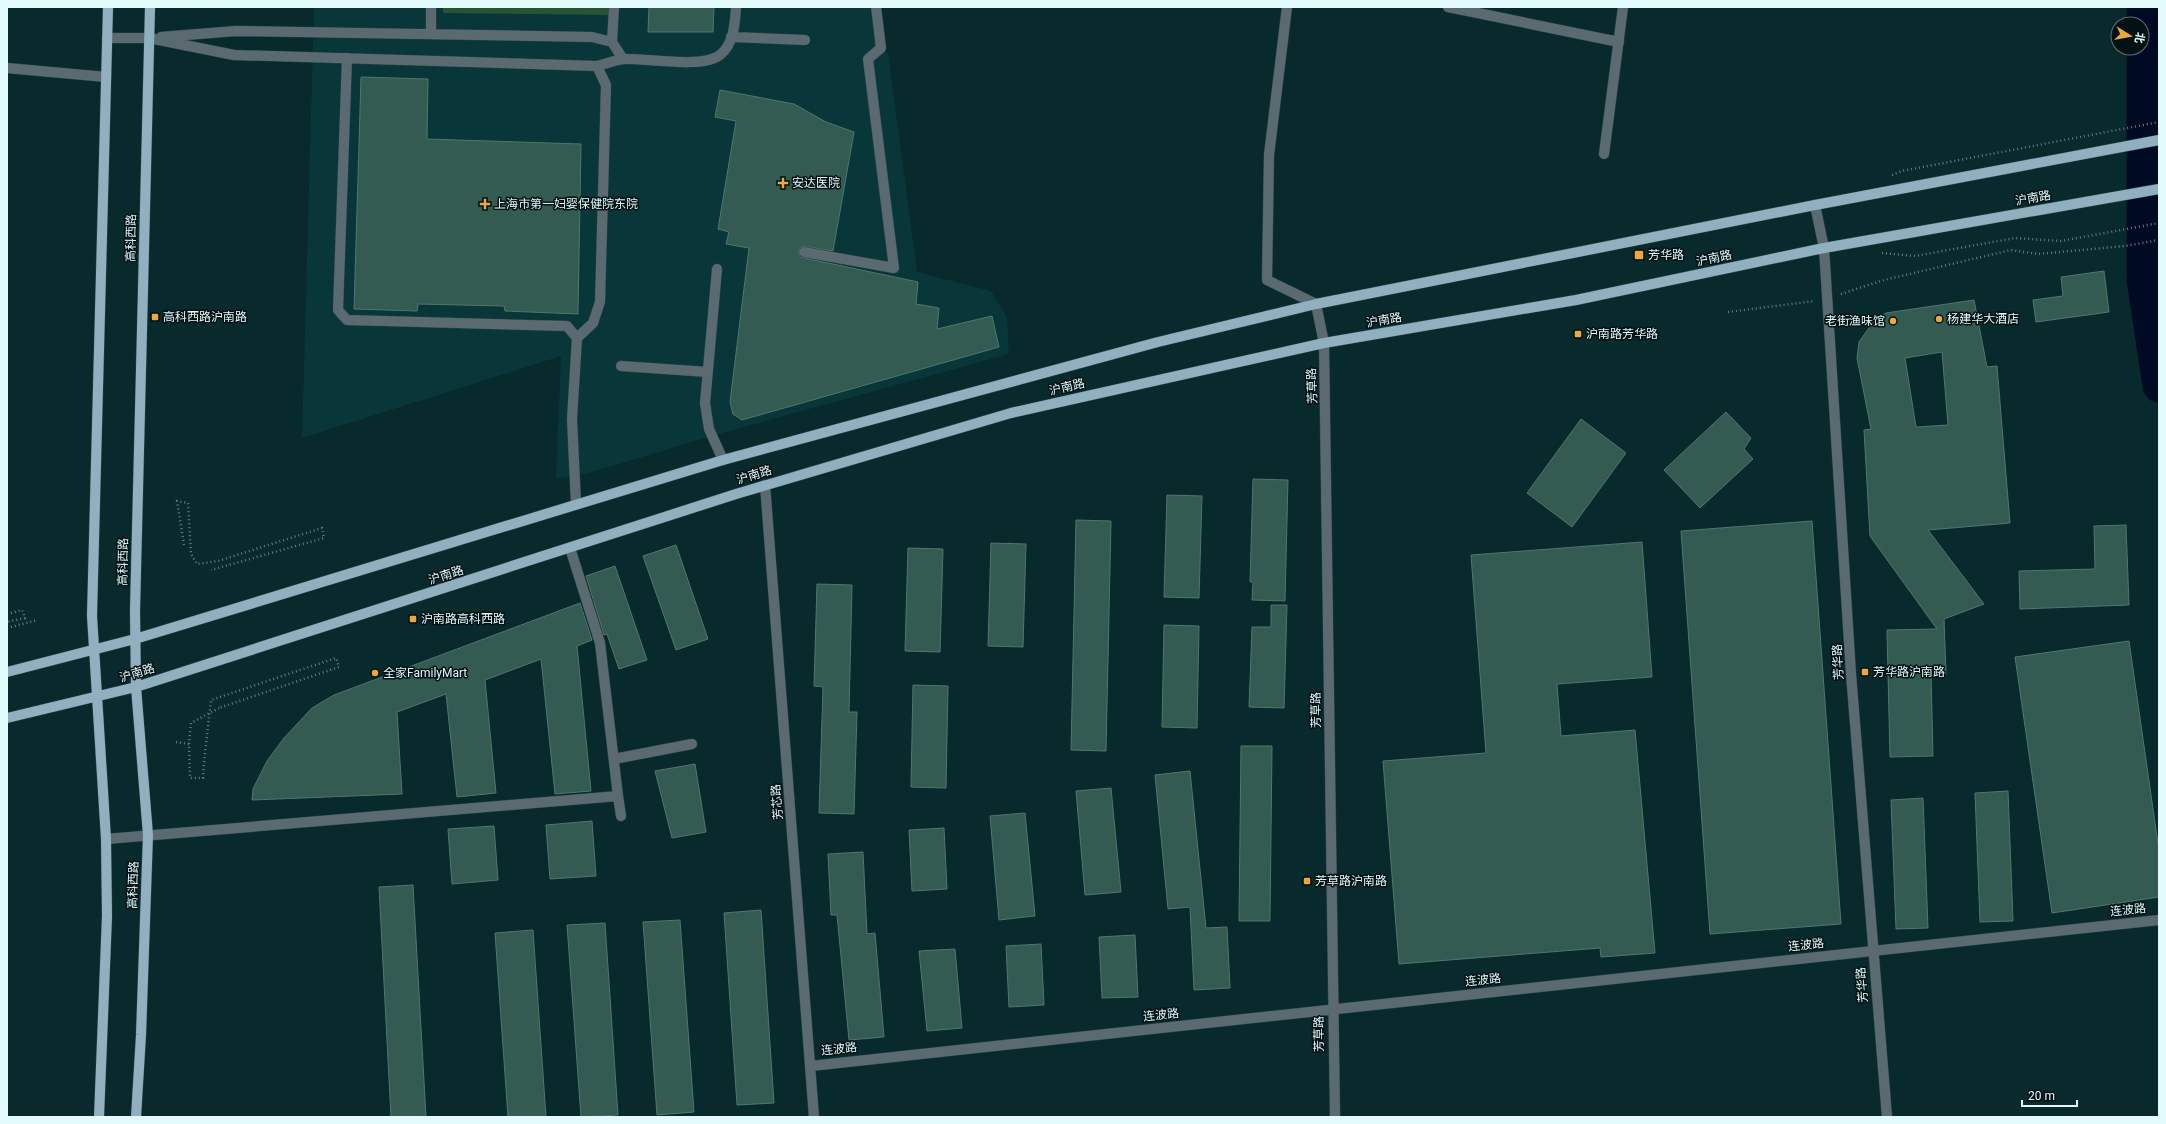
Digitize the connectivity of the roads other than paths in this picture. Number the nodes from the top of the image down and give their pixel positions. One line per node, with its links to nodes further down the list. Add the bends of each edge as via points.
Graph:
1 (108, 7): 12 (main road, 高科西路)
2 (150, 7): 13 (main road, 高科西路)
3 (431, 7): 10 (street)
4 (614, 7): 15 (street)
5 (736, 7): 11 (street, via 735,27)
6 (876, 7): 27 (street, via 881,48 868,59 894,268)
7 (1287, 7): 29 (street, via 1269,155 1267,280)
8 (1448, 7): 16 (street)
9 (1623, 7): 16 (street)
10 (431, 34): 13 (street, via 236,31); 15 (street, via 592,38)
11 (731, 37): 14 (street); 18 (street, via 720,55 704,62)
12 (107, 38): 13 (street); 21 (main road, 高科西路)
13 (149, 38): 17 (street, via 234,55); 38 (main road, 高科西路)
14 (805, 40)
15 (612, 42): 18 (street)
16 (1619, 42): 23 (street)
17 (348, 58): 19 (street); 30 (street, via 338,310 347,320 567,326)
18 (622, 59): 19 (street)
19 (597, 66): 30 (street, via 606,85 600,302 593,323)
20 (7, 68): 21 (street)
21 (106, 77): 39 (main road, 高科西路, via 92,616)
22 (2159, 140): 25 (main road, 沪南路)
23 (1604, 154)
24 (2159, 189): 26 (main road, 沪南路)
25 (1815, 205): 26 (street, 芳华路); 29 (main road, 沪南路)
26 (1824, 248): 31 (main road, 沪南路, via 1576,300); 51 (street, 芳华路)
27 (804, 252)
28 (717, 269): 33 (street)
29 (1316, 304): 31 (street, 芳草路); 34 (main road, 沪南路, via 1158,342)
30 (577, 338): 36 (street, via 572,419)
31 (1324, 343): 35 (main road, 沪南路, via 1011,413); 52 (street, 芳草路)
32 (621, 366): 33 (street)
33 (708, 372): 34 (street, via 705,403 709,428)
34 (722, 460): 36 (main road, 沪南路)
35 (765, 485): 37 (main road, 沪南路); 53 (street, 芳芯路)
36 (576, 504): 38 (main road, 沪南路)
37 (570, 548): 41 (main road, 沪南路); 45 (street, via 600,643)
38 (136, 639): 39 (main road, 沪南路); 41 (main road, 高科西路)
39 (94, 650): 40 (main road, 沪南路); 42 (main road, 高科西路)
40 (7, 672)
41 (136, 687): 42 (main road, 沪南路); 48 (main road, 高科西路)
42 (96, 698): 43 (main road, 沪南路); 49 (main road, 高科西路)
43 (7, 718)
44 (692, 744): 45 (street)
45 (614, 759): 46 (street)
46 (618, 796): 47 (street); 48 (street)
47 (621, 816)
48 (148, 835): 49 (street); 55 (main road, 高科西路)
49 (106, 839): 54 (main road, 高科西路, via 107,916)
50 (2159, 920): 51 (street, 连波路)
51 (1872, 951): 52 (street, 连波路); 58 (street, 芳华路)
52 (1332, 1009): 53 (street, 连波路); 57 (street, 芳草路)
53 (811, 1066): 56 (street, 芳芯路)
54 (99, 1117)
55 (136, 1117)
56 (814, 1117)
57 (1335, 1117)
58 (1887, 1117)

